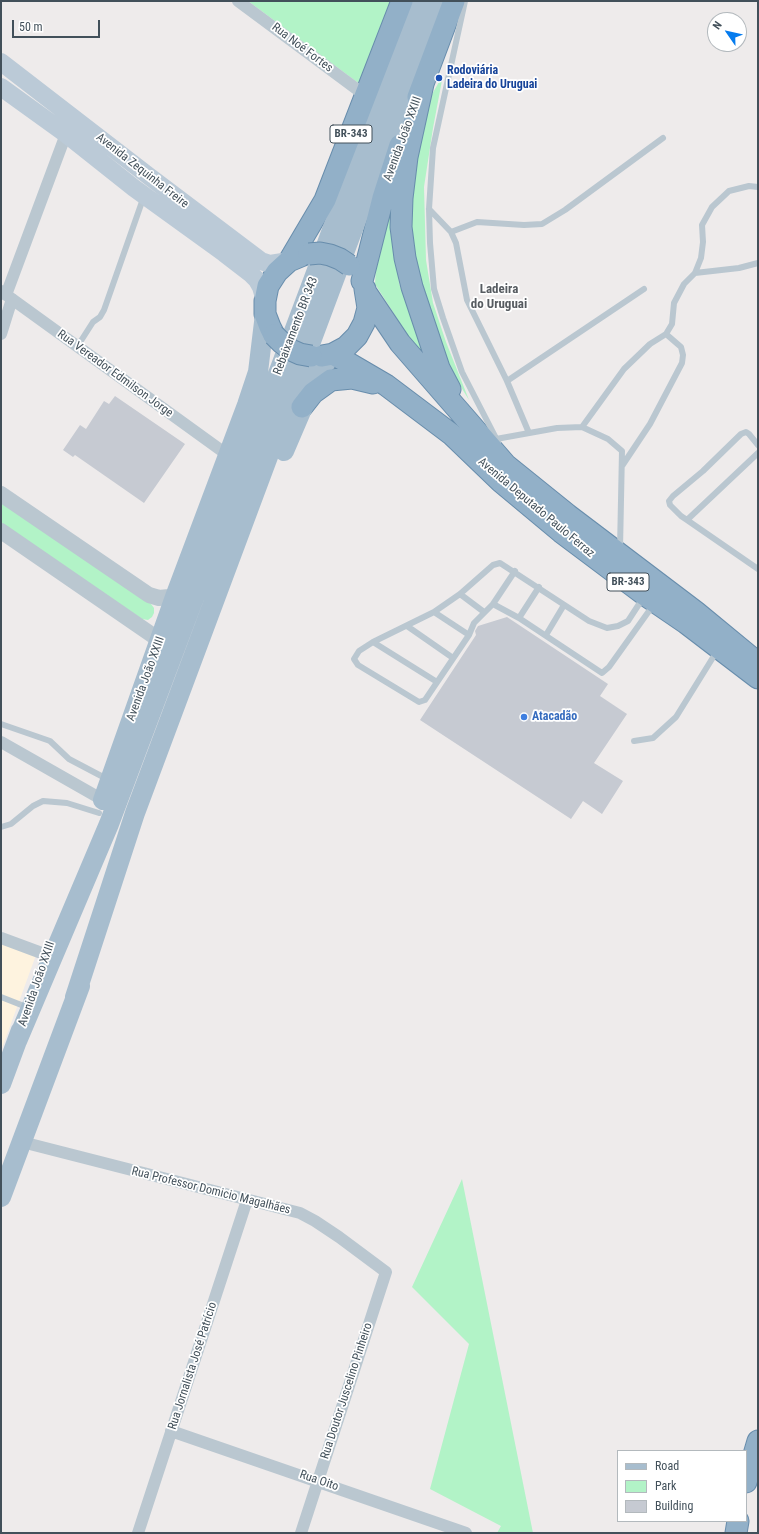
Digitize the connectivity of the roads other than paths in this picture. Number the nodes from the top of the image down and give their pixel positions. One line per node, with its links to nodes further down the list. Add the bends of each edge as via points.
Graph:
1 (238, 1): 10 (street, Rua Noé Fortes)
2 (402, 1): 10 (highway, BR-343)
3 (418, 1): 62 (main road, Rebaixamento BR 343)
4 (438, 1): 77 (main road, Rebaixamento BR 343, via 135,813)
5 (454, 1): 8 (highway, Avenida João XXIII)
6 (465, 1): 16 (lane, Avenida Deputado Paulo Ferraz, via 433,148)
7 (1, 62): 13 (main road, Avenida Zequinha Freire)
8 (423, 84): 21 (highway, Avenida João XXIII, via 390,172); 31 (highway, via 407,158 401,227 412,287 439,368)
9 (1, 87): 11 (main road, Avenida Zequinha Freire)
10 (366, 96): 18 (highway, BR-343, via 325,200)
11 (66, 134): 15 (main road, Avenida Zequinha Freire); 23 (street)
12 (663, 138): 17 (lane, via 542,224 477,222)
13 (150, 177): 15 (main road); 18 (main road, Avenida Zequinha Freire, via 261,261 270,264)
14 (758, 187): 20 (lane, via 749,186 730,191 712,207 702,225 701,258)
15 (139, 192): 24 (main road, Avenida Zequinha Freire, via 257,280); 27 (lane, via 104,310)
16 (430, 209): 17 (lane); 35 (lane, Avenida Deputado Paulo Ferraz, via 434,289 442,318 462,372)
17 (451, 232): 29 (lane, via 456,243 467,300)
18 (289, 261): 21 (highway, BR-343, bridge, via 309,254 330,255 349,265); 24 (highway, BR-343, via 277,272 268,286)
19 (758, 263): 20 (lane)
20 (696, 273): 26 (lane, via 684,284 674,303 672,324)
21 (364, 287): 28 (highway, via 368,308 361,330 346,347); 31 (highway, Avenida Deputado Paulo Ferraz / BR-343, via 400,343)
22 (644, 289): 29 (lane)
23 (7, 295): 25 (street); 27 (street, Rua Vereador Edmilson Jorge)
24 (265, 307): 28 (highway, bridge, via 274,335 290,350 311,356); 40 (main road, Avenida João XXIII, via 258,372)
25 (1, 334)
26 (666, 334): 32 (lane, via 650,344 624,369); 41 (lane, via 681,347 682,363 650,424)
27 (77, 346): 40 (street, Rua Vereador Edmilson Jorge)
28 (333, 354): 30 (main road, via 324,364); 34 (highway, Avenida Deputado Paulo Ferraz / BR-343, via 386,385)
29 (507, 381): 33 (lane)
30 (302, 407): 34 (highway, via 313,393 331,380 352,378 369,381 385,388); 77 (main road, via 130,864)
31 (464, 416): 42 (highway, Avenida Deputado Paulo Ferraz / BR-343)
32 (582, 427): 33 (lane); 41 (lane, via 608,439 622,451)
33 (528, 433): 35 (lane)
34 (451, 434): 52 (highway, Avenida Deputado Paulo Ferraz / BR-343, via 501,482 561,532)
35 (496, 439): 37 (lane, Avenida Deputado Paulo Ferraz)
36 (758, 445): 44 (lane, via 746,432 741,434 673,496 669,501 670,505)
37 (500, 446)
38 (504, 453): 42 (lane, Avenida Deputado Paulo Ferraz)
39 (758, 453): 44 (lane)
40 (229, 456): 50 (main road, Avenida João XXIII)
41 (622, 466): 46 (lane)
42 (515, 473): 46 (highway, Avenida Deputado Paulo Ferraz / BR-343)
43 (1, 494): 50 (street, via 148,595 159,598)
44 (688, 520): 47 (lane)
45 (1, 532): 62 (street, via 155,637)
46 (620, 555): 65 (highway, Avenida Deputado Paulo Ferraz / BR-343)
47 (758, 569)
48 (515, 571): 49 (lane); 51 (lane, via 500,563 493,565); 53 (lane)
49 (539, 587): 54 (lane); 57 (lane)
50 (176, 594): 62 (main road, Avenida João XXIII)
51 (460, 594): 55 (lane); 56 (lane)
52 (650, 598): 54 (lane, via 628,621 608,628 589,621); 60 (lane, via 602,673); 63 (highway, Avenida Deputado Paulo Ferraz / BR-343)
53 (493, 604): 56 (lane); 57 (lane)
54 (564, 605): 60 (lane)
55 (434, 612): 58 (lane); 59 (lane)
56 (484, 612): 59 (lane, via 474,623)
57 (519, 618): 60 (lane)
58 (407, 626): 61 (lane); 64 (lane)
59 (469, 635): 64 (lane)
60 (546, 636)
61 (374, 642): 67 (lane); 67 (lane, via 359,651 354,659 358,665 419,702 425,700)
62 (166, 648): 71 (main road, Avenida João XXIII); 79 (main road, Avenida João XXIII, via 109,824)
63 (719, 648): 66 (highway, Avenida Deputado Paulo Ferraz / BR-343); 69 (lane, via 676,717 653,738)
64 (453, 658): 67 (lane)
65 (758, 663)
66 (758, 678)
67 (437, 682)
68 (1, 724): 71 (lane, via 50,741 69,759)
69 (634, 741)
70 (1, 742): 72 (street)
71 (111, 780): 72 (main road, Avenida João XXIII)
72 (101, 806): 73 (lane, via 43,801 11,824); 75 (main road, Avenida João XXIII)
73 (1, 827)
74 (1, 938): 75 (street)
75 (47, 955): 78 (main road, Avenida João XXIII)
76 (1, 997): 78 (lane)
77 (76, 997): 81 (main road)
78 (29, 1008): 79 (main road, Avenida João XXIII)
79 (17, 1041): 80 (main road, Avenida João XXIII)
80 (1, 1084)
81 (22, 1142): 82 (main road); 83 (street, Rua Professor Domicio Magalhães)
82 (1, 1197)
83 (247, 1200): 84 (street, Rua Professor Domicio Magalhães, via 300,1213); 85 (street, Rua Jornalista José Patrício)
84 (386, 1272): 88 (street, Rua Doutor Juscelino Pinheiro)
85 (172, 1431): 88 (street, Rua Oito); 90 (street, Rua Jornalista José Patrício)
86 (758, 1441): 87 (highway)
87 (747, 1479)
88 (318, 1481): 91 (street, Rua Doutor Juscelino Pinheiro); 92 (street, Rua Oito)
89 (738, 1522): 93 (highway)
90 (138, 1533)
91 (301, 1533)
92 (466, 1533)
93 (736, 1533)

